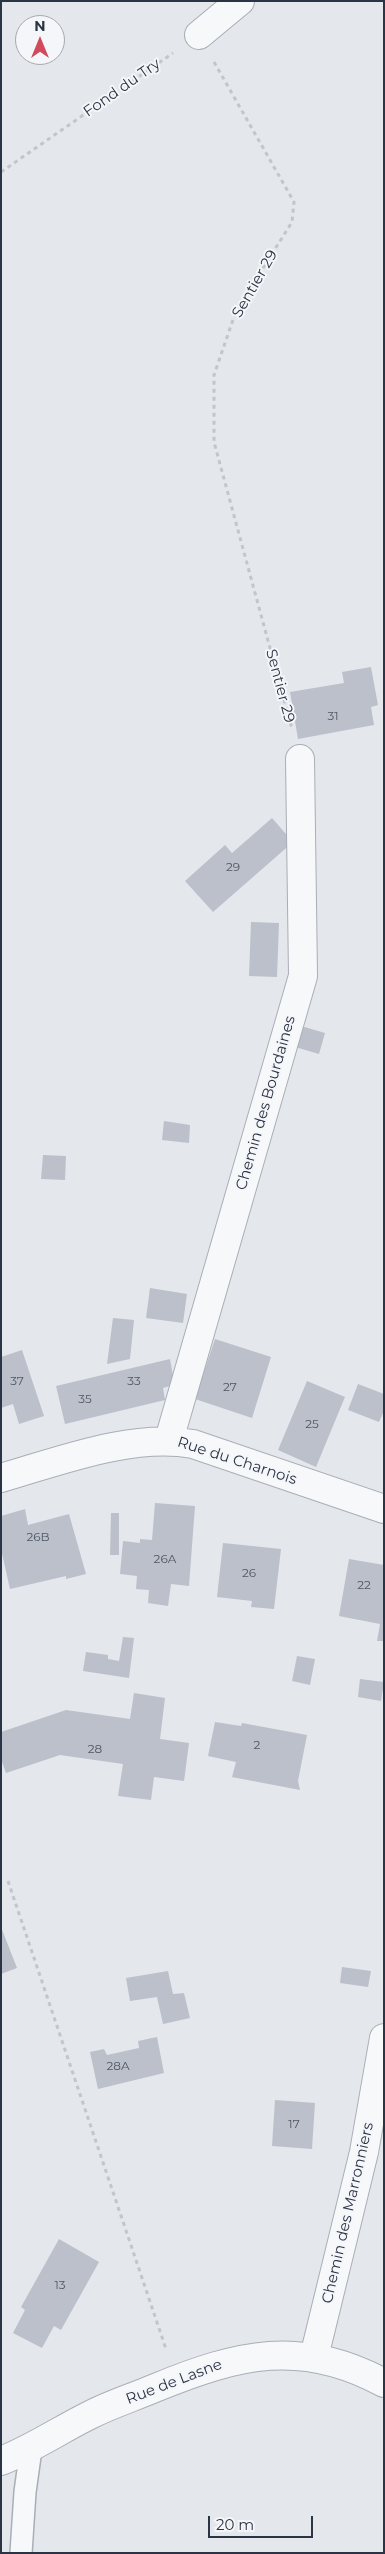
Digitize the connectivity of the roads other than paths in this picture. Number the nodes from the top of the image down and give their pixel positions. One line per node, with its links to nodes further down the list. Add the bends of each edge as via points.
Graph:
1 (240, 1): 2 (street)
2 (199, 35)
3 (300, 759): 4 (street, Chemin des Bourdaines, via 302,976)
4 (169, 1440): 5 (street, Rue du Charnois, via 94,1451); 6 (street, Rue du Charnois, via 193,1444)
5 (1, 1478)
6 (384, 1509)
7 (384, 2038): 8 (street, Chemin des Marronniers, via 364,2152)
8 (314, 2357): 9 (street, Rue de Lasne, via 359,2370); 10 (street, Rue de Lasne, via 289,2354 230,2361 92,2414)
9 (384, 2383)
10 (31, 2449): 11 (street, Rue de Lasne); 12 (lane)
11 (1, 2461)
12 (21, 2553)

